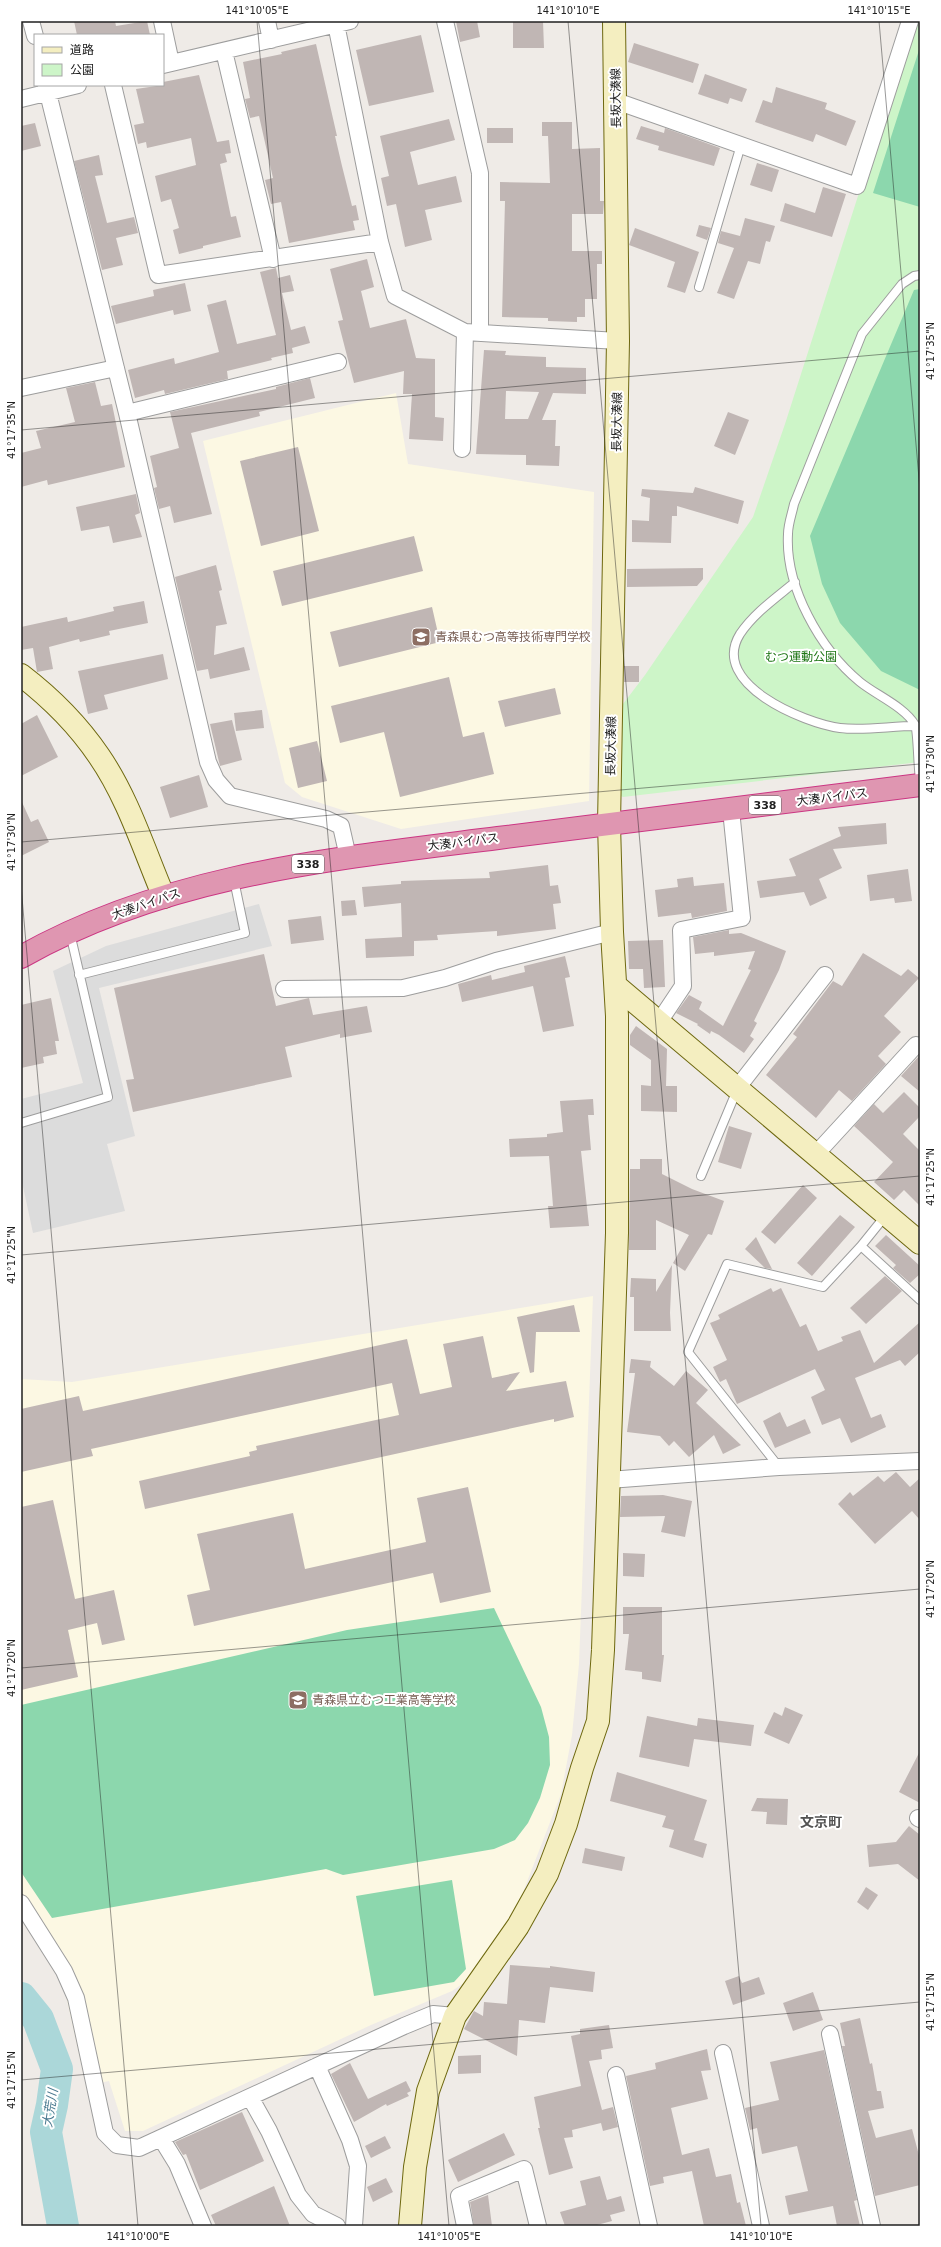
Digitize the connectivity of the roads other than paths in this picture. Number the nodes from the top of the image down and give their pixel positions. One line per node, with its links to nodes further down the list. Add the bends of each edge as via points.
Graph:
1 (32, 21): 8 (street)
2 (162, 21): 9 (street)
3 (267, 21): 11 (street)
4 (445, 21): 24 (street, via 480,173)
5 (614, 21): 18 (street, 長坂大湊線)
6 (910, 21): 19 (street, via 857,186)
7 (343, 23): 11 (street); 20 (street)
8 (35, 34)
9 (164, 34)
10 (164, 38): 13 (street)
11 (271, 40): 12 (street)
12 (224, 51): 13 (street); 21 (street)
13 (167, 64)
14 (70, 86): 16 (street)
15 (113, 86): 21 (street, via 158,275)
16 (47, 89): 17 (street); 27 (street)
17 (21, 98)
18 (616, 101): 19 (street); 25 (street, 長坂大湊線)
19 (741, 145): 23 (lane)
20 (380, 242): 21 (street); 24 (street, via 394,296)
21 (273, 259)
22 (920, 275): 31 (lane, via 902,284 862,334 794,504 788,534 790,562)
23 (699, 287)
24 (473, 333): 25 (street); 30 (street)
25 (618, 341): 37 (street, 長坂大湊線)
26 (338, 362): 29 (street)
27 (116, 368): 28 (street); 29 (street)
28 (21, 388)
29 (127, 413): 38 (street, via 208,762 216,780 230,796 326,819 341,826)
30 (462, 449)
31 (795, 582): 33 (lane, via 818,634 836,658 860,682 904,712); 33 (lane, via 759,612 740,634 735,653 738,670 748,683 766,700 791,714 818,724 841,728)
32 (21, 675): 40 (street, via 54,702 100,757 122,798)
33 (916, 726): 34 (lane)
34 (920, 779)
35 (920, 785): 36 (highway, 大湊バイパス / 338)
36 (731, 810): 37 (highway, 大湊バイパス / 338); 48 (street, via 742,918 681,930 683,986)
37 (609, 824): 38 (highway, 大湊バイパス / 338); 41 (street, 長坂大湊線)
38 (348, 857): 39 (highway, 大湊バイパス / 338)
39 (233, 877): 40 (highway, 大湊バイパス / 338); 44 (lane, via 245,933)
40 (164, 897): 42 (highway, 大湊バイパス / 338)
41 (612, 932): 46 (street, 長坂大湊線); 47 (street, via 496,961 445,978 403,988)
42 (70, 933): 43 (highway, 大湊バイパス / 338); 44 (lane)
43 (21, 957)
44 (79, 975): 51 (lane, via 108,1097)
45 (825, 975): 50 (street)
46 (616, 986): 48 (street); 60 (street, 長坂大湊線, via 618,1233)
47 (284, 989)
48 (658, 1022): 50 (street)
49 (916, 1045): 52 (street)
50 (738, 1087): 52 (street); 53 (lane)
51 (21, 1123)
52 (816, 1154): 54 (street)
53 (701, 1176)
54 (886, 1214): 55 (street); 56 (lane)
55 (917, 1236)
56 (861, 1246): 57 (lane); 59 (lane, via 823,1287 727,1264 688,1352)
57 (920, 1300)
58 (920, 1461): 59 (street)
59 (779, 1467): 60 (street)
60 (609, 1480): 62 (street, 長坂大湊線, via 598,1721 566,1824 547,1874 518,1926)
61 (21, 1903): 68 (street, via 64,1971 76,1998 106,2133 117,2145 139,2148)
62 (455, 2016): 65 (street, via 433,2014); 72 (street, 長坂大湊線, via 428,2091 415,2167)
63 (830, 2034): 77 (street)
64 (723, 2053): 76 (street)
65 (317, 2066): 67 (street); 71 (street, via 350,2140 358,2166)
66 (616, 2075): 75 (street)
67 (250, 2096): 68 (street); 70 (street, via 269,2130 298,2195 313,2214)
68 (161, 2138): 69 (street, via 177,2164)
69 (203, 2226)
70 (337, 2226)
71 (354, 2226)
72 (410, 2226)
73 (466, 2226): 74 (street, via 458,2196 524,2169)
74 (538, 2226)
75 (649, 2226)
76 (760, 2226)
77 (872, 2226)

